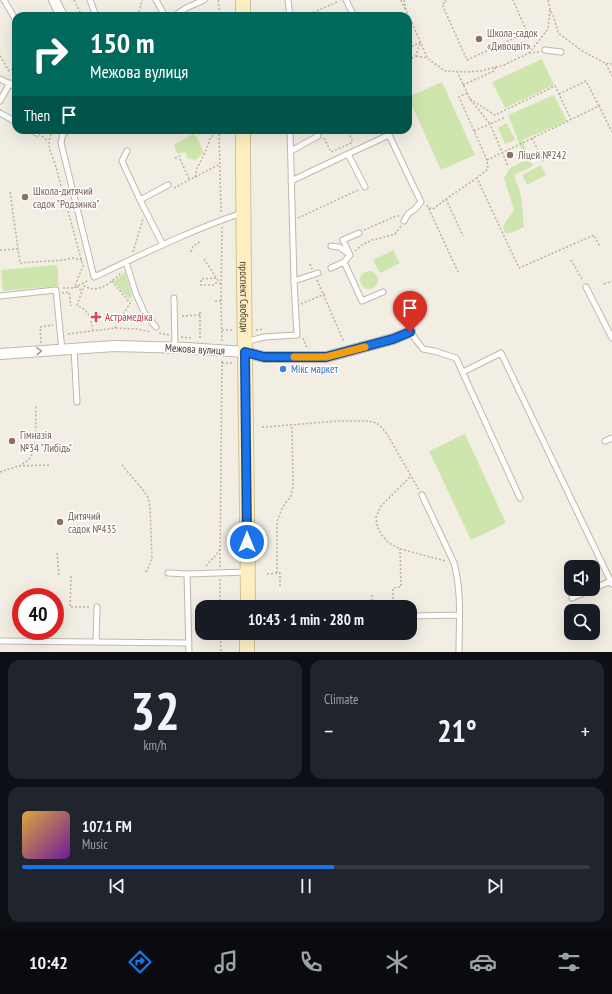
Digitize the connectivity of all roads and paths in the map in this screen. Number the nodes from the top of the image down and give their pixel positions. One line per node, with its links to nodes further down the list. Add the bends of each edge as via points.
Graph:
1 (4, 0): 31 (lane)
2 (54, 0): 20 (street)
3 (74, 0): 21 (path)
4 (90, 0): 22 (lane)
5 (142, 0): 23 (path)
6 (156, 0): 24 (lane)
7 (204, 0): 25 (lane)
8 (218, 0): 26 (path)
9 (243, 0): 27 (street)
10 (288, 0): 28 (lane)
11 (342, 0): 29 (path)
12 (346, 0): 30 (lane)
13 (401, 0): 19 (path)
14 (404, 0): 19 (path)
15 (444, 0): 16 (path, via 446,2 442,4 468,60 527,32)
16 (512, 0)
17 (548, 0): 18 (path)
18 (550, 9): 37 (path, via 548,29); 42 (path, via 558,33 584,52)
19 (406, 10)
20 (60, 12)
21 (80, 12)
22 (94, 12)
23 (139, 12)
24 (163, 12)
25 (180, 12)
26 (220, 12)
27 (243, 12)
28 (290, 12)
29 (315, 12)
30 (352, 12)
31 (12, 14)
32 (412, 24): 33 (path)
33 (420, 42): 34 (path); 39 (path); 41 (path)
34 (412, 46)
35 (546, 50): 36 (lane); 37 (path)
36 (561, 52)
37 (529, 54): 44 (path)
38 (0, 56): 45 (path, via 9,71)
39 (416, 56): 40 (path); 41 (path)
40 (412, 58)
41 (428, 58): 46 (path, via 445,71)
42 (606, 63): 43 (path); 47 (path)
43 (612, 64)
44 (496, 67): 46 (path, via 467,72); 50 (path, via 494,71)
45 (12, 69)
46 (457, 71): 50 (path)
47 (612, 76)
48 (0, 78): 49 (lane)
49 (10, 83): 54 (lane)
50 (463, 85): 51 (path)
51 (467, 93): 53 (path); 61 (path, via 459,97)
52 (559, 94): 53 (path, via 555,86 496,115); 55 (path, via 586,81); 58 (path)
53 (470, 99): 60 (path)
54 (0, 101)
55 (599, 106): 58 (path); 62 (path)
56 (0, 114): 59 (lane)
57 (504, 118): 60 (path)
58 (571, 119): 75 (path)
59 (12, 120)
60 (490, 124): 61 (path); 78 (path)
61 (474, 131): 83 (path)
62 (612, 132)
63 (51, 134): 116 (path, via 48,141 50,151)
64 (63, 134): 124 (lane, via 61,143)
65 (215, 134): 87 (path, via 210,139)
66 (219, 134): 85 (path)
67 (243, 134): 98 (street, проспект Свободи)
68 (290, 134): 76 (lane)
69 (321, 134): 74 (path)
70 (322, 134): 71 (path, via 331,152 351,143)
71 (349, 134)
72 (384, 134): 79 (lane)
73 (389, 134): 97 (lane)
74 (318, 136): 76 (lane)
75 (532, 138): 78 (path); 84 (path)
76 (291, 151): 90 (lane)
77 (127, 152): 96 (lane, via 122,161)
78 (502, 153): 83 (path); 86 (path)
79 (348, 154): 90 (lane); 93 (lane)
80 (182, 155): 81 (path)
81 (175, 158)
82 (180, 159): 89 (path)
83 (487, 160): 88 (path, via 488,169)
84 (544, 163)
85 (220, 164): 87 (path); 101 (path)
86 (508, 166)
87 (195, 177): 89 (path)
88 (476, 178): 95 (path); 109 (path, via 519,268 594,235)
89 (190, 180): 91 (path)
90 (291, 181): 127 (lane)
91 (185, 182)
92 (168, 185): 96 (lane)
93 (365, 187): 100 (path)
94 (10, 192): 110 (path)
95 (446, 199): 97 (path, via 434,209); 105 (path)
96 (140, 200): 107 (lane)
97 (421, 202): 99 (lane)
98 (243, 212): 101 (lane); 160 (street, проспект Свободи)
99 (408, 214): 102 (lane); 104 (path, via 396,216)
100 (297, 219)
101 (222, 220): 107 (lane); 131 (path)
102 (404, 221): 114 (path, via 395,234 372,240)
103 (147, 224): 112 (path, via 144,217 132,254)
104 (359, 233): 114 (lane, via 343,240)
105 (463, 236)
106 (200, 242): 113 (path, via 193,246)
107 (163, 245): 118 (lane)
108 (331, 246): 114 (lane, via 339,247)
109 (600, 247)
110 (18, 249): 111 (path); 116 (path, via 20,263 74,258)
111 (0, 250)
112 (138, 251)
113 (192, 252)
114 (350, 255): 119 (lane)
115 (204, 259): 125 (path)
116 (82, 260): 134 (path, via 83,266)
117 (571, 260): 133 (path)
118 (126, 262): 124 (lane); 152 (lane, via 145,314)
119 (344, 262): 122 (lane); 137 (lane, via 362,302)
120 (310, 264): 123 (path)
121 (126, 268): 126 (path)
122 (331, 268)
123 (316, 274): 127 (lane); 164 (path)
124 (94, 277): 132 (path)
125 (216, 278): 129 (path); 129 (path, via 201,279 201,285 214,285)
126 (112, 281): 136 (path, via 95,289 84,286); 144 (path)
127 (294, 281): 160 (lane, via 297,335 264,337)
128 (612, 281): 130 (path)
129 (218, 282): 131 (path)
130 (604, 284)
131 (221, 285): 143 (path)
132 (78, 286): 134 (path); 136 (path)
133 (586, 287): 158 (lane)
134 (74, 288): 135 (path)
135 (56, 292): 139 (lane); 146 (path, via 69,292); 150 (lane)
136 (82, 292): 153 (path, via 77,305 90,316)
137 (383, 292)
138 (327, 293): 145 (path)
139 (0, 296)
140 (133, 298): 144 (path)
141 (174, 298): 156 (lane)
142 (215, 300): 143 (path)
143 (221, 301): 157 (path)
144 (130, 303): 151 (path)
145 (300, 305)
146 (71, 306)
147 (200, 312): 148 (path)
148 (200, 315): 149 (path); 156 (path, via 200,340)
149 (176, 316)
150 (60, 325): 155 (lane); 159 (path, via 40,327)
151 (115, 328): 153 (path); 156 (path)
152 (156, 328)
153 (93, 331): 155 (path)
154 (410, 332): 164 (street, Межова вулиця); 167 (lane, via 422,349 456,358)
155 (61, 335): 163 (lane)
156 (175, 336): 161 (lane)
157 (223, 337)
158 (612, 338)
159 (41, 343)
160 (245, 347): 161 (street, Межова вулиця); 164 (street, Межова вулиця, via 264,357 326,357); 185 (street, проспект Свободи)
161 (175, 348): 162 (street, Межова вулиця, via 114,346)
162 (74, 349): 163 (street, Межова вулиця); 168 (lane)
163 (62, 350): 165 (street, Межова вулиця, one-way to 163)
164 (348, 351)
165 (0, 354)
166 (222, 357): 181 (path)
167 (462, 372): 180 (lane); 195 (lane, via 501,353)
168 (77, 402)
169 (36, 406): 175 (path, via 34,450 30,459)
170 (292, 425): 171 (path); 178 (path, via 338,421 376,423 387,434); 188 (path, via 292,489 277,522)
171 (262, 427)
172 (612, 438): 173 (lane)
173 (605, 441)
174 (49, 465): 175 (path)
175 (19, 466): 177 (path)
176 (122, 466): 189 (path, via 143,490 150,507 152,558)
177 (0, 472)
178 (411, 476): 179 (path); 182 (path, via 381,506 376,517 381,534 389,543)
179 (422, 495): 184 (lane)
180 (520, 498)
181 (220, 549): 187 (path); 191 (path, via 211,561)
182 (400, 549): 184 (path); 202 (path, via 402,587 392,588)
183 (57, 553): 193 (path)
184 (454, 563): 204 (lane)
185 (247, 572): 187 (lane); 200 (street, проспект Свободи)
186 (168, 573): 190 (lane)
187 (220, 573): 191 (lane); 199 (path)
188 (277, 573): 192 (path); 196 (path, via 280,573)
189 (145, 574)
190 (187, 574): 191 (lane); 210 (lane)
191 (194, 574)
192 (267, 574)
193 (59, 576)
194 (71, 576): 203 (path, via 70,607)
195 (611, 582): 198 (lane)
196 (280, 586)
197 (372, 594): 201 (path)
198 (572, 598)
199 (220, 600)
200 (248, 600)
201 (372, 600)
202 (393, 600)
203 (97, 607): 209 (lane)
204 (460, 615): 205 (lane); 214 (lane)
205 (417, 616)
206 (220, 640): 212 (path)
207 (248, 640): 213 (street)
208 (0, 641): 209 (lane)
209 (96, 642): 210 (lane)
210 (189, 643): 211 (lane)
211 (189, 652)
212 (220, 652)
213 (247, 652)
214 (459, 652)

